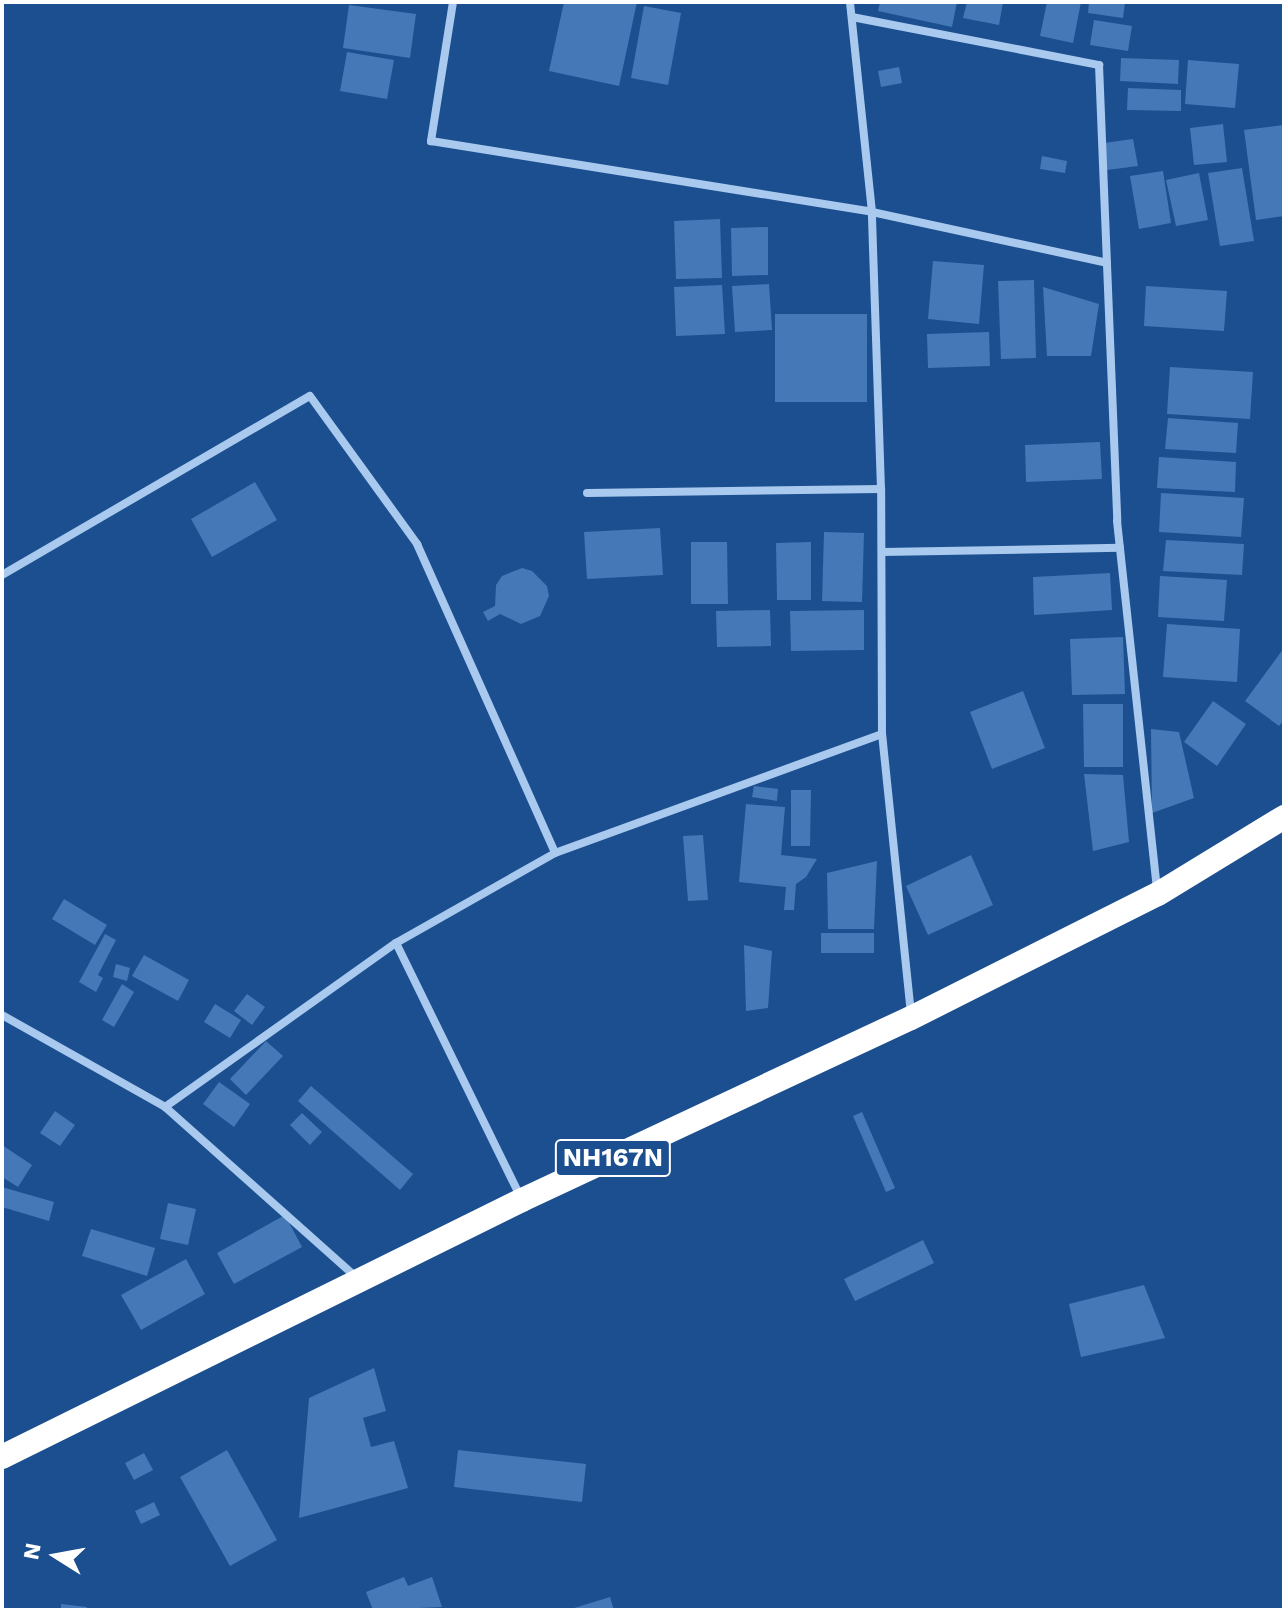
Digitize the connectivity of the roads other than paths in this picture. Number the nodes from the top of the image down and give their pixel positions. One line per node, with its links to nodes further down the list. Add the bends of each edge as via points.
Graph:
1 (453, 2): 4 (street, via 431,141)
2 (850, 2): 3 (street)
3 (852, 17): 4 (street); 5 (street, via 1099,65)
4 (872, 212): 5 (street); 6 (street)
5 (1107, 263): 8 (street)
6 (881, 489): 7 (street); 9 (street)
7 (587, 493)
8 (1120, 548): 9 (street); 14 (street)
9 (882, 552): 11 (street)
10 (2, 575): 13 (street, via 310,396 417,544)
11 (882, 734): 13 (street); 17 (street)
12 (1284, 817): 14 (highway, NH167N)
13 (555, 853): 15 (street)
14 (1158, 894): 17 (highway, NH167N)
15 (396, 943): 18 (street); 19 (street)
16 (2, 1015): 18 (street)
17 (911, 1018): 19 (highway, NH167N)
18 (165, 1107): 20 (street)
19 (522, 1200): 20 (highway, NH167N)
20 (360, 1281): 21 (highway, NH167N)
21 (2, 1457)

